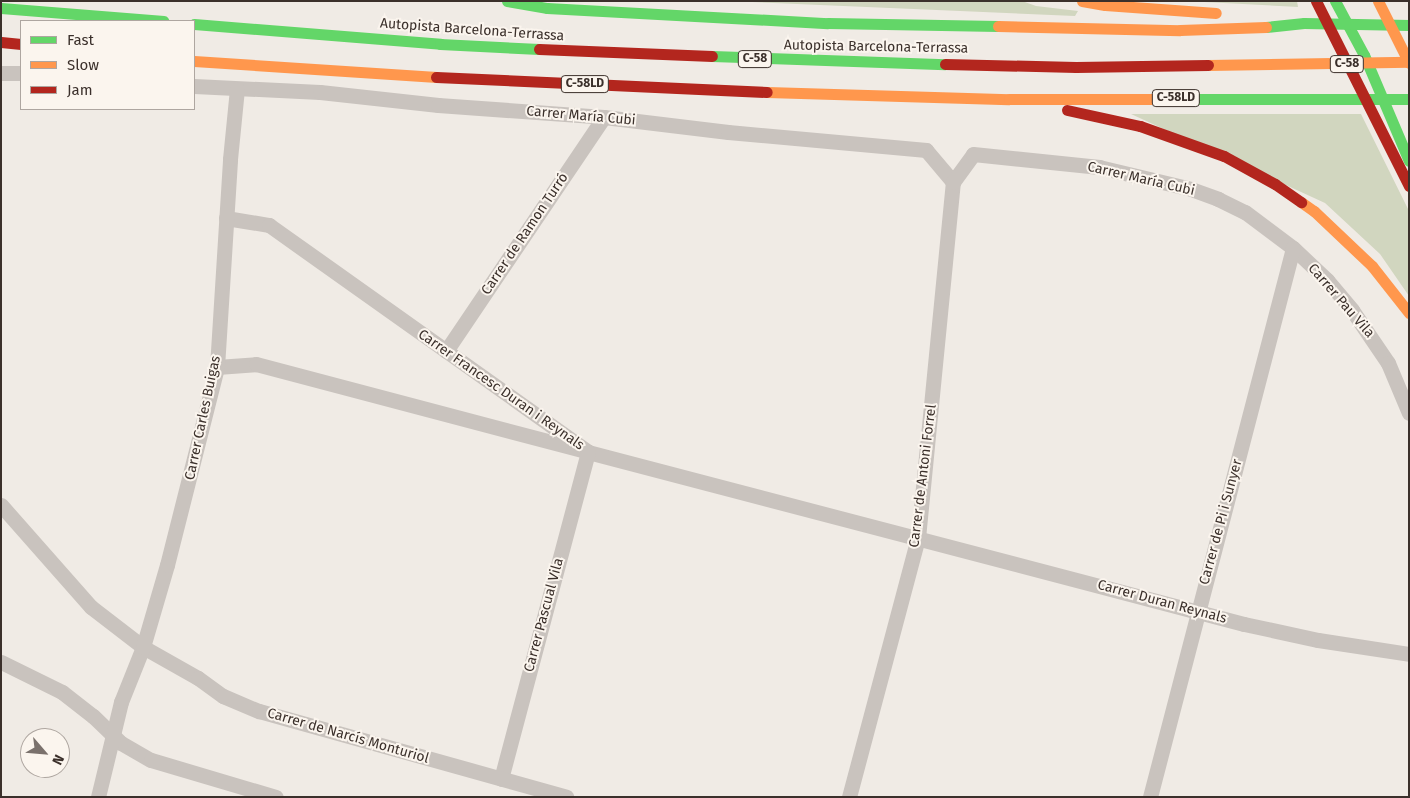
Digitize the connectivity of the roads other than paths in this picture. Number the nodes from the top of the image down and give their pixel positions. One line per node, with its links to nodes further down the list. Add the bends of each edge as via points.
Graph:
1 (507, 1): 12 (main road, Autopista Barcelona-Terrassa, via 547,8 828,23 1088,29)
2 (1082, 1): 8 (main road)
3 (1316, 1): 36 (main road)
4 (1335, 1): 34 (main road, via 1364,55)
5 (1378, 1): 21 (main road)
6 (2, 8): 10 (main road); 11 (main road)
7 (1361, 10): 15 (main road)
8 (1226, 14)
9 (1254, 16): 12 (main road)
10 (81, 20)
11 (151, 20)
12 (1283, 22): 14 (main road)
13 (195, 24): 21 (main road, Autopista Barcelona-Terrassa / C-58, via 440,44 664,56 1076,67)
14 (1409, 24)
15 (1374, 37)
16 (1, 42): 17 (main road)
17 (20, 44)
18 (1383, 54): 22 (main road)
19 (320, 57): 25 (main road)
20 (195, 61): 25 (main road, C-58LD, via 348,73)
21 (1409, 63)
22 (1390, 72)
23 (1, 73): 24 (street)
24 (20, 73)
25 (445, 76): 29 (main road, C-58LD, via 724,91)
26 (195, 86): 27 (street, Carrer María Cubi)
27 (237, 89): 32 (street, Carrer María Cubi, via 320,92 438,105); 37 (street, Carrer Carles Buigas)
28 (1398, 89): 31 (main road)
29 (1009, 99): 30 (main road, C-58LD); 39 (main road, via 1140,126 1208,149 1250,170 1295,197 1335,229 1372,266)
30 (1409, 99)
31 (1409, 114)
32 (604, 117): 35 (street, Carrer María Cubi, via 926,150); 40 (street, Carrer de Ramon Turró)
33 (973, 154): 35 (street, Carrer de Antoni Forrel); 38 (street, Carrer María Cubi, via 1099,167 1191,189 1245,212)
34 (1409, 161)
35 (954, 182): 45 (street, Carrer de Antoni Forrel)
36 (1409, 186)
37 (226, 218): 40 (street, Carrer Francesc Duran i Reynals, via 269,225); 41 (street, Carrer Carles Buigas)
38 (1293, 248): 42 (street, Carrer Pau Vila, via 1327,280 1365,325 1388,363); 46 (street, Carrer de Pi i Sunyer)
39 (1409, 314)
40 (446, 351): 43 (street, Carrer Francesc Duran i Reynals)
41 (217, 367): 43 (street, via 256,364); 47 (street, Carrer Carles Buigas, via 195,462)
42 (1409, 413)
43 (588, 452): 45 (street, Carrer Francesc Duran i Reynals); 51 (street, Carrer Pascual Vila)
44 (1, 505): 47 (street, Carrer de Narcís Monturiol, via 91,607)
45 (918, 538): 46 (street, Carrer Duran Reynals); 55 (street, Carrer de Antoni Forrel)
46 (1197, 611): 48 (street, Carrer Duran Reynals, via 1318,640); 56 (street, Carrer de Pi i Sunyer)
47 (143, 647): 50 (street, Carrer Carles Buigas, via 121,702); 51 (street, Carrer de Narcís Monturiol, via 223,696 259,711)
48 (1409, 654)
49 (1, 662): 50 (street, via 62,692)
50 (114, 736): 52 (street, Carrer Carles Buigas); 53 (street, via 151,760)
51 (500, 779): 54 (street, Carrer de Narcís Monturiol)
52 (98, 797)
53 (276, 797)
54 (566, 797)
55 (849, 797)
56 (1150, 797)

